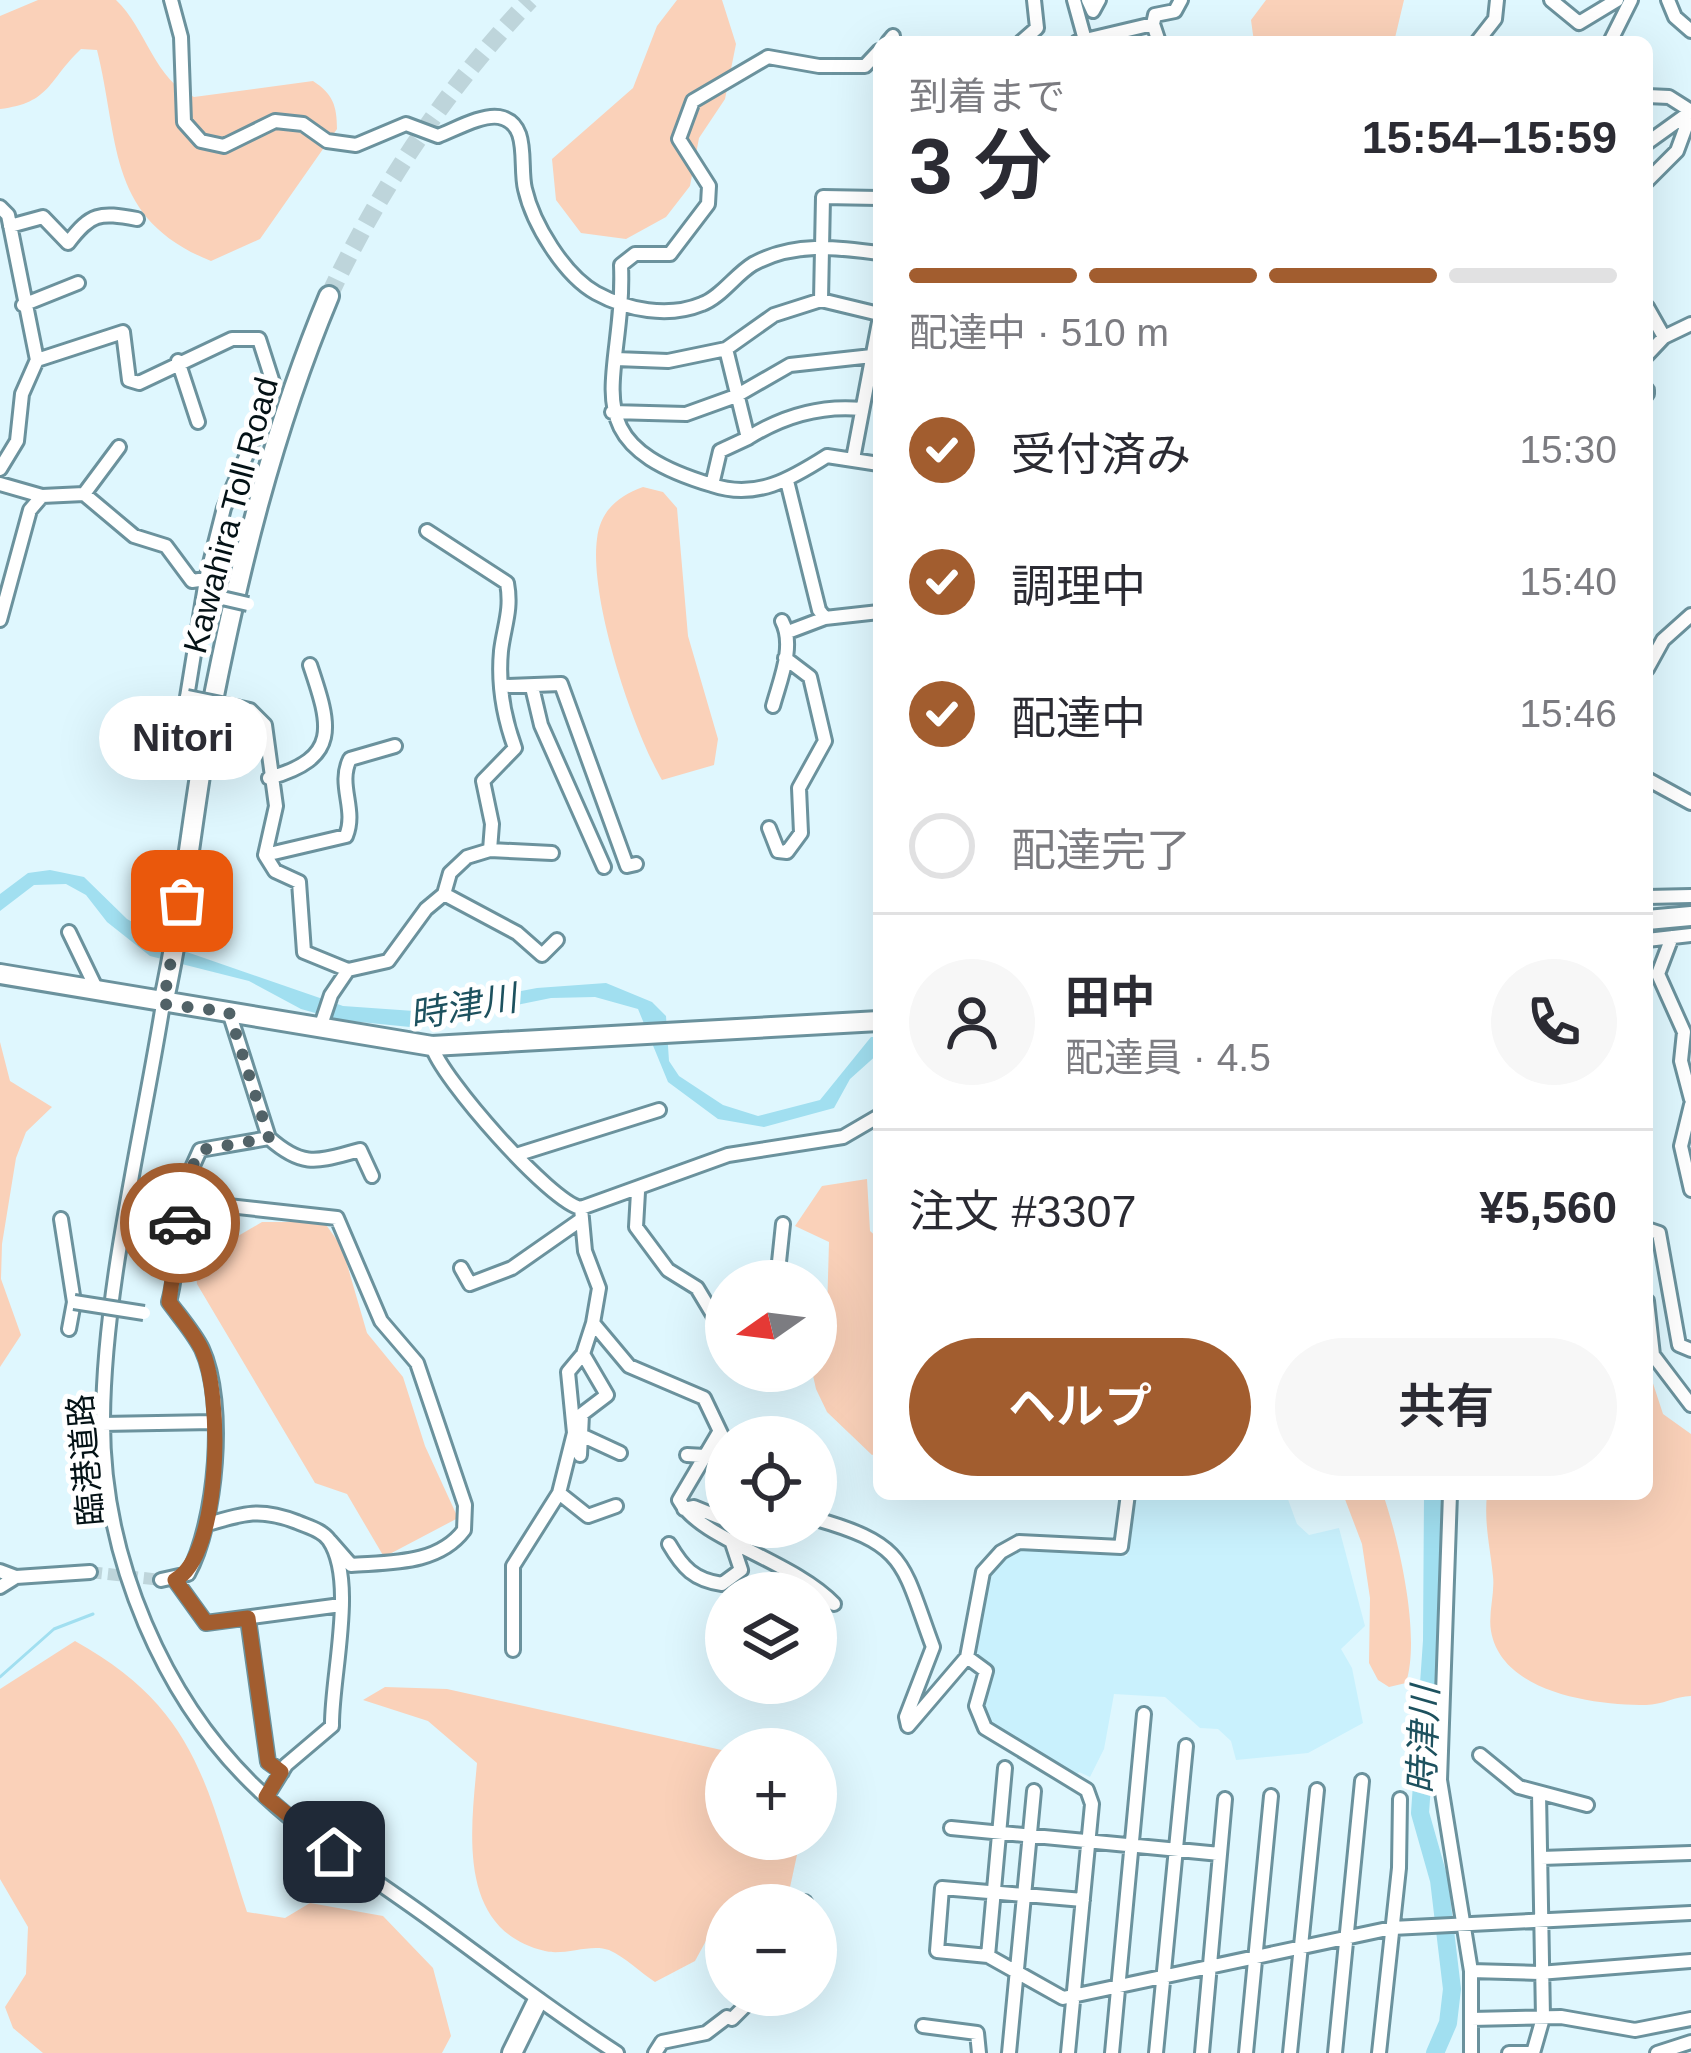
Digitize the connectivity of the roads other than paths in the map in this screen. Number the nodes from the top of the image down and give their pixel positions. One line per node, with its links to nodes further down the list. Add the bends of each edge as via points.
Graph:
1 (171, 0): 35 (street, via 181,37 184,122 201,141 224,146 275,122 356,145 406,124 438,136 503,118 521,138 525,190 559,258 583,286)
2 (1034, 0): 14 (street, via 1036,28)
3 (1074, 0): 15 (street)
4 (1088, 0): 5 (street, via 1093,11)
5 (1099, 0)
6 (1181, 0): 12 (street)
7 (1497, 0): 18 (street)
8 (1551, 0): 9 (street, via 1579,23)
9 (1617, 0)
10 (1631, 0): 19 (street)
11 (1668, 0): 13 (street)
12 (1153, 24): 16 (street); 17 (street)
13 (1691, 31)
14 (1028, 36)
15 (1080, 36)
16 (1102, 36)
17 (1157, 36)
18 (1482, 36)
19 (1613, 36)
20 (873, 57): 35 (street, via 866,65 818,66 768,57 693,101 679,139 710,186 708,204 670,254 635,254 621,265)
21 (1653, 96): 22 (street)
22 (1691, 112): 23 (street); 24 (street, via 1677,151)
23 (1653, 139)
24 (1653, 177)
25 (873, 198): 29 (street, via 823,197)
26 (0, 207): 28 (street)
27 (136, 219): 28 (street, via 88,216 68,243 43,217)
28 (10, 226): 34 (street)
29 (824, 245): 30 (street); 33 (street); 35 (street, via 753,265 704,304)
30 (873, 252)
31 (78, 283): 34 (street)
32 (325, 296): 98 (highway, Kawahira Toll Road, via 248,538)
33 (821, 300): 36 (street); 40 (street, via 774,315)
34 (23, 304): 45 (street)
35 (623, 308): 44 (street)
36 (873, 316)
37 (1653, 318): 39 (street)
38 (1691, 324): 39 (street)
39 (1664, 337): 41 (street)
40 (726, 349): 44 (street, via 668,361); 47 (street)
41 (1653, 349)
42 (873, 351): 43 (street)
43 (872, 356): 47 (street, via 790,364); 48 (street)
44 (616, 359): 49 (street)
45 (37, 360): 46 (street, via 123,332 130,380 140,383); 55 (street, via 16,441)
46 (178, 361): 50 (street); 62 (street, via 232,339 258,339 275,389 224,508)
47 (736, 396): 49 (street, via 686,414); 51 (street)
48 (862, 409): 51 (street, via 834,406 775,421); 53 (street)
49 (612, 412): 58 (street, via 662,470)
50 (198, 422)
51 (748, 438): 58 (street, via 720,451)
52 (119, 447): 59 (street)
53 (853, 459): 54 (street); 56 (street, via 827,456)
54 (873, 463)
55 (0, 469)
56 (787, 481): 58 (street, via 747,491); 67 (street)
57 (0, 484): 60 (street)
58 (712, 485)
59 (84, 494): 60 (street); 62 (street, via 134,536 166,546 191,581)
60 (42, 496): 68 (street, via 30,510)
61 (427, 531): 72 (street, via 507,583)
62 (206, 579): 76 (street, bridge, via 187,697 250,710 265,725)
63 (209, 596): 64 (street, bridge)
64 (248, 604)
65 (873, 613): 67 (street)
66 (1691, 615): 70 (street)
67 (825, 618): 69 (street, via 785,626)
68 (0, 620)
69 (785, 658): 74 (street); 79 (street, via 810,677 825,741 799,788 801,833 787,852 778,851)
70 (1653, 659)
71 (310, 665): 76 (street, via 326,735 320,753 311,765)
72 (505, 686): 73 (street); 80 (street, via 502,713 515,748 483,781)
73 (532, 687): 83 (street, via 561,684 627,866); 84 (street)
74 (772, 706)
75 (395, 746): 82 (street, via 350,759 342,774 352,816 346,836)
76 (269, 778): 82 (street, via 276,821)
77 (1653, 782): 78 (street)
78 (1691, 803)
79 (769, 828)
80 (490, 850): 81 (street); 85 (street, via 467,856)
81 (552, 854)
82 (265, 855): 95 (street, via 274,871 299,882 304,952)
83 (636, 864)
84 (604, 867)
85 (444, 894): 94 (street, via 517,932 542,955); 95 (street, via 388,961)
86 (1691, 896): 87 (street)
87 (1653, 897)
88 (1691, 916): 89 (highway)
89 (1653, 919)
90 (69, 932): 97 (street)
91 (1691, 935): 92 (street)
92 (1672, 937): 93 (street); 102 (street, via 1658,974)
93 (1653, 939)
94 (556, 940)
95 (348, 970): 101 (street)
96 (0, 974): 97 (highway)
97 (99, 993): 98 (highway)
98 (163, 1004): 99 (highway); 130 (street, 臨港道路, via 113,1310)
99 (229, 1012): 101 (highway); 107 (street)
100 (873, 1022): 103 (highway)
101 (322, 1023): 103 (highway)
102 (1688, 1031): 104 (street, via 1681,1060)
103 (432, 1046): 108 (street, via 437,1066)
104 (1691, 1102): 110 (street, via 1681,1146)
105 (659, 1110): 108 (street)
106 (873, 1120): 111 (street, via 843,1137 728,1155)
107 (269, 1138): 109 (street, via 292,1158 320,1161 361,1150); 112 (street, via 200,1150 186,1181)
108 (519, 1154): 113 (street)
109 (372, 1176)
110 (1691, 1190)
111 (638, 1192): 113 (street); 119 (street, via 636,1227)
112 (192, 1202): 121 (street, via 176,1229); 145 (street, via 337,1218 380,1322 416,1364 465,1505 464,1530 428,1556 379,1566 351,1565)
113 (582, 1213): 118 (street, via 492,1278 470,1284); 122 (street, via 599,1288)
114 (61, 1219): 120 (street)
115 (782, 1225): 117 (street)
116 (1653, 1231): 124 (street, via 1679,1346)
117 (779, 1260)
118 (461, 1268)
119 (705, 1301)
120 (74, 1302): 121 (street, bridge, via 144,1313); 123 (street)
121 (169, 1302): 129 (street, via 202,1349)
122 (593, 1323): 125 (street); 128 (street, via 628,1366 704,1398)
123 (69, 1329)
124 (1691, 1350)
125 (583, 1354): 131 (street, via 607,1395 582,1414); 136 (street, via 568,1372 574,1433)
126 (1653, 1356): 127 (street)
127 (1691, 1405)
128 (712, 1416)
129 (213, 1422): 130 (street); 142 (street)
130 (103, 1424): 168 (street, 臨港道路, via 109,1498 142,1616 193,1709)
131 (581, 1435): 132 (street); 133 (street)
132 (620, 1453)
133 (580, 1455)
134 (687, 1455): 135 (street)
135 (705, 1456): 140 (street, via 683,1488)
136 (559, 1493): 139 (street, via 588,1516); 156 (street, via 513,1566)
137 (1127, 1500): 157 (street, via 1121,1547 1019,1542 992,1560 977,1594)
138 (1450, 1500): 186 (street, via 1440,1780)
139 (616, 1506)
140 (684, 1509): 141 (street); 144 (street)
141 (705, 1511)
142 (208, 1524): 145 (street, via 256,1509); 155 (street, via 188,1574 168,1580 206,1623)
143 (837, 1525): 157 (street, via 872,1536 907,1573 933,1647 908,1726)
144 (705, 1528)
145 (330, 1541): 154 (street)
146 (669, 1544): 147 (street, via 682,1567 722,1584 741,1570)
147 (734, 1548)
148 (747, 1548): 151 (street)
149 (0, 1571): 152 (street)
150 (89, 1572): 152 (street)
151 (790, 1572)
152 (16, 1577): 153 (street)
153 (0, 1587)
154 (341, 1605): 155 (street); 162 (street, via 332,1726)
155 (248, 1618): 162 (street, via 268,1762)
156 (513, 1650)
157 (967, 1657): 175 (street, via 986,1671 976,1706 985,1728 1087,1790)
158 (1144, 1714): 176 (street)
159 (1186, 1746): 177 (street)
160 (1480, 1755): 166 (street)
161 (1005, 1768): 173 (street)
162 (281, 1772): 168 (street)
163 (1362, 1781): 188 (street)
164 (1317, 1790): 189 (street)
165 (1034, 1792): 174 (street)
166 (1539, 1793): 171 (street); 180 (street)
167 (1271, 1796): 191 (street)
168 (266, 1797): 200 (street, 臨港道路)
169 (1225, 1799): 179 (street)
170 (1400, 1799): 187 (street)
171 (1587, 1805)
172 (951, 1828): 173 (street)
173 (1000, 1832): 174 (street); 181 (street)
174 (1029, 1836): 175 (street); 182 (street)
175 (1088, 1841): 176 (street); 183 (street)
176 (1132, 1847): 177 (street); 198 (street)
177 (1176, 1850): 179 (street); 197 (street)
178 (1691, 1852): 180 (street)
179 (1220, 1854): 193 (street)
180 (1541, 1858): 185 (street)
181 (994, 1892): 182 (street); 190 (street); 190 (street, via 942,1888 937,1951)
182 (1024, 1895): 183 (street); 196 (street)
183 (1083, 1900): 199 (street)
184 (1691, 1913): 185 (street)
185 (1542, 1918): 186 (street); 195 (street)
186 (1461, 1923): 187 (street); 194 (street)
187 (1392, 1928): 188 (street); 219 (street)
188 (1348, 1938): 189 (street); 218 (street)
189 (1303, 1947): 191 (street); 217 (street)
190 (988, 1956): 196 (street)
191 (1256, 1959): 193 (street); 216 (street)
192 (1691, 1961): 195 (street)
193 (1210, 1969): 197 (street); 215 (street)
194 (1471, 1971): 195 (street); 203 (street)
195 (1540, 1973): 202 (street)
196 (1016, 1976): 199 (street); 211 (street)
197 (1163, 1978): 198 (street); 214 (street)
198 (1118, 1989): 199 (street); 213 (street)
199 (1072, 2000): 212 (street)
200 (537, 2002): 207 (highway); 208 (street, 臨港道路)
201 (735, 2016): 209 (street, via 706,2033 662,2042)
202 (1544, 2018): 203 (street); 204 (street, via 1635,2030); 222 (street)
203 (1471, 2019): 220 (street)
204 (1691, 2019)
205 (922, 2026): 210 (street, via 977,2032)
206 (1691, 2042): 223 (street)
207 (512, 2053)
208 (617, 2053)
209 (655, 2053)
210 (979, 2053)
211 (1009, 2053)
212 (1068, 2053)
213 (1112, 2053)
214 (1156, 2053)
215 (1202, 2053)
216 (1246, 2053)
217 (1291, 2053)
218 (1335, 2053)
219 (1378, 2053)
220 (1471, 2053)
221 (1510, 2053): 222 (street)
222 (1532, 2053)
223 (1657, 2053)

